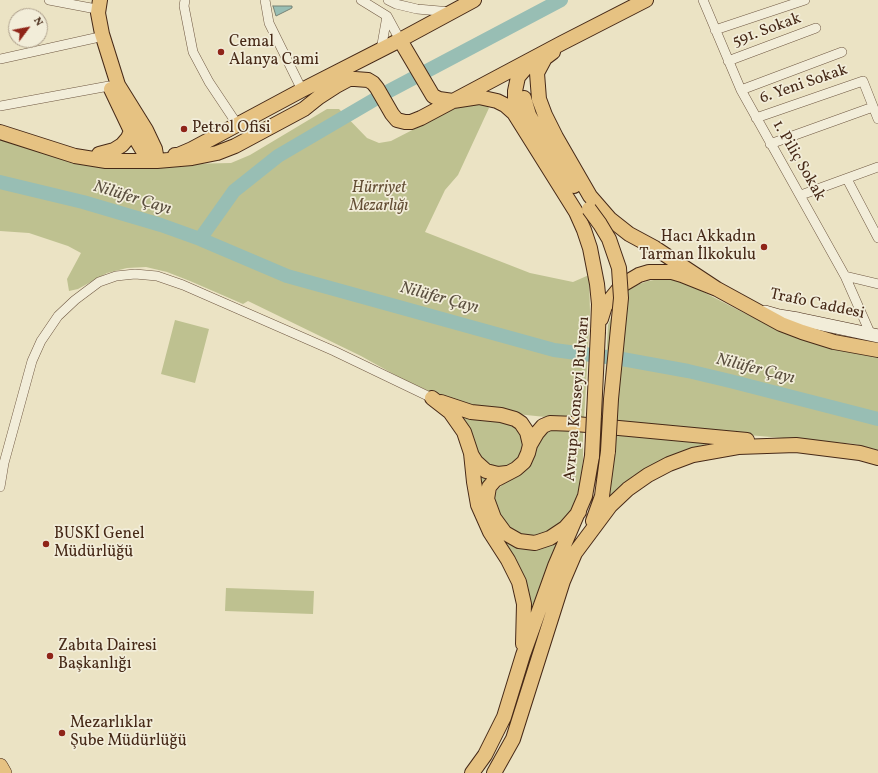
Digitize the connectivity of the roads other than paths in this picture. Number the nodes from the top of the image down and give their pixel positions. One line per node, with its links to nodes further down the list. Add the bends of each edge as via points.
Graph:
1 (49, 0): 11 (street)
2 (184, 0): 33 (street, via 193,52 208,82)
3 (265, 0): 26 (street, via 269,23)
4 (360, 0): 13 (street)
5 (388, 0): 12 (street, via 417,8)
6 (474, 0): 12 (main road)
7 (634, 0): 22 (main road, via 558,38)
8 (646, 0): 18 (main road)
9 (703, 0): 15 (street, 1. Piliç Sokak)
10 (804, 0): 15 (street)
11 (88, 3): 16 (main road); 40 (main road, via 98,13 118,85 155,149)
12 (453, 12): 17 (main road)
13 (387, 16): 17 (street); 19 (street)
14 (816, 28): 24 (street, 591. Sokak)
15 (715, 30): 24 (street, 1. Piliç Sokak)
16 (95, 38): 23 (street); 25 (main road)
17 (400, 40): 19 (main road); 28 (main road, via 432,96)
18 (562, 43): 20 (main road); 49 (main road, via 545,58 537,73 539,99 559,142 590,196 610,219 629,234)
19 (382, 50): 26 (main road)
20 (548, 51): 22 (main road); 62 (main road, bridge, via 536,62 529,74 524,86 524,101 538,131 609,239 619,268 621,298 608,451 602,496)
21 (842, 52): 27 (street)
22 (533, 58): 28 (main road); 35 (main road, via 518,77 515,91)
23 (0, 59)
24 (728, 61): 27 (street, 1. Piliç Sokak)
25 (109, 86): 29 (street); 36 (main road)
26 (302, 90): 33 (main road)
27 (741, 90): 31 (street, 1. Piliç Sokak)
28 (454, 101): 35 (main road, via 479,97 497,101 510,109); 40 (main road, via 420,119 405,122 397,120 377,88 368,80 349,80 328,90 304,109 230,148 192,158)
29 (0, 106)
30 (873, 107): 31 (street, 6. Yeni Sokak, via 863,81); 32 (street); 38 (street)
31 (756, 118): 38 (street, 1. Piliç Sokak)
32 (878, 119)
33 (237, 124): 40 (main road, via 178,155)
34 (0, 125): 39 (main road)
35 (522, 127): 51 (main road, via 576,212 584,230 598,284)
36 (131, 131): 39 (main road, via 122,145); 40 (main road)
37 (0, 132): 40 (main road, via 75,156 106,161)
38 (770, 144): 43 (street, 1. Piliç Sokak)
39 (99, 154): 40 (main road)
40 (152, 158)
41 (878, 167): 42 (street)
42 (847, 179): 43 (street); 45 (street)
43 (800, 195): 47 (street, 1. Piliç Sokak)
44 (878, 217): 45 (street)
45 (869, 220): 46 (street)
46 (877, 234)
47 (845, 276): 48 (street); 52 (street, 1. Piliç Sokak)
48 (878, 284)
49 (717, 289): 50 (main road, Avrupa Konseyi Bulvarı); 51 (main road, Avrupa Konseyi Bulvarı, via 672,272 639,275 622,285 612,296 602,314)
50 (748, 307): 52 (main road, Trafo Caddesi, via 779,316); 53 (main road, Avrupa Konseyi Bulvarı, via 802,332 834,342)
51 (598, 331): 61 (main road, Avrupa Konseyi Bulvarı, bridge, via 592,456 585,496)
52 (875, 335)
53 (878, 350)
54 (432, 398): 55 (main road, via 471,412 515,419 527,432); 57 (main road, via 450,412 464,432); 60 (street, via 334,351 183,285 157,276 116,276 99,282 75,300 58,316 41,341 32,361 4,463)
55 (530, 445): 56 (main road, via 543,426 550,423); 59 (main road, via 524,462)
56 (796, 445): 58 (main road, via 860,453); 62 (main road, via 723,449 693,455 669,464 648,475 619,498)
57 (471, 453): 59 (main road, via 480,466 491,473); 63 (main road, via 478,505 490,532 519,582 524,604)
58 (878, 458)
59 (513, 470): 61 (main road, via 495,480 489,487 487,499 494,518 505,532 518,541 535,543 550,538 565,528)
60 (0, 487)
61 (579, 512): 63 (main road, Avrupa Konseyi Bulvarı, via 555,566)
62 (586, 538): 67 (main road, via 563,581 513,739)
63 (523, 655): 66 (main road, Avrupa Konseyi Bulvarı, via 504,717 485,755)
64 (0, 766): 65 (highway)
65 (4, 773)
66 (472, 773)
67 (494, 773)

